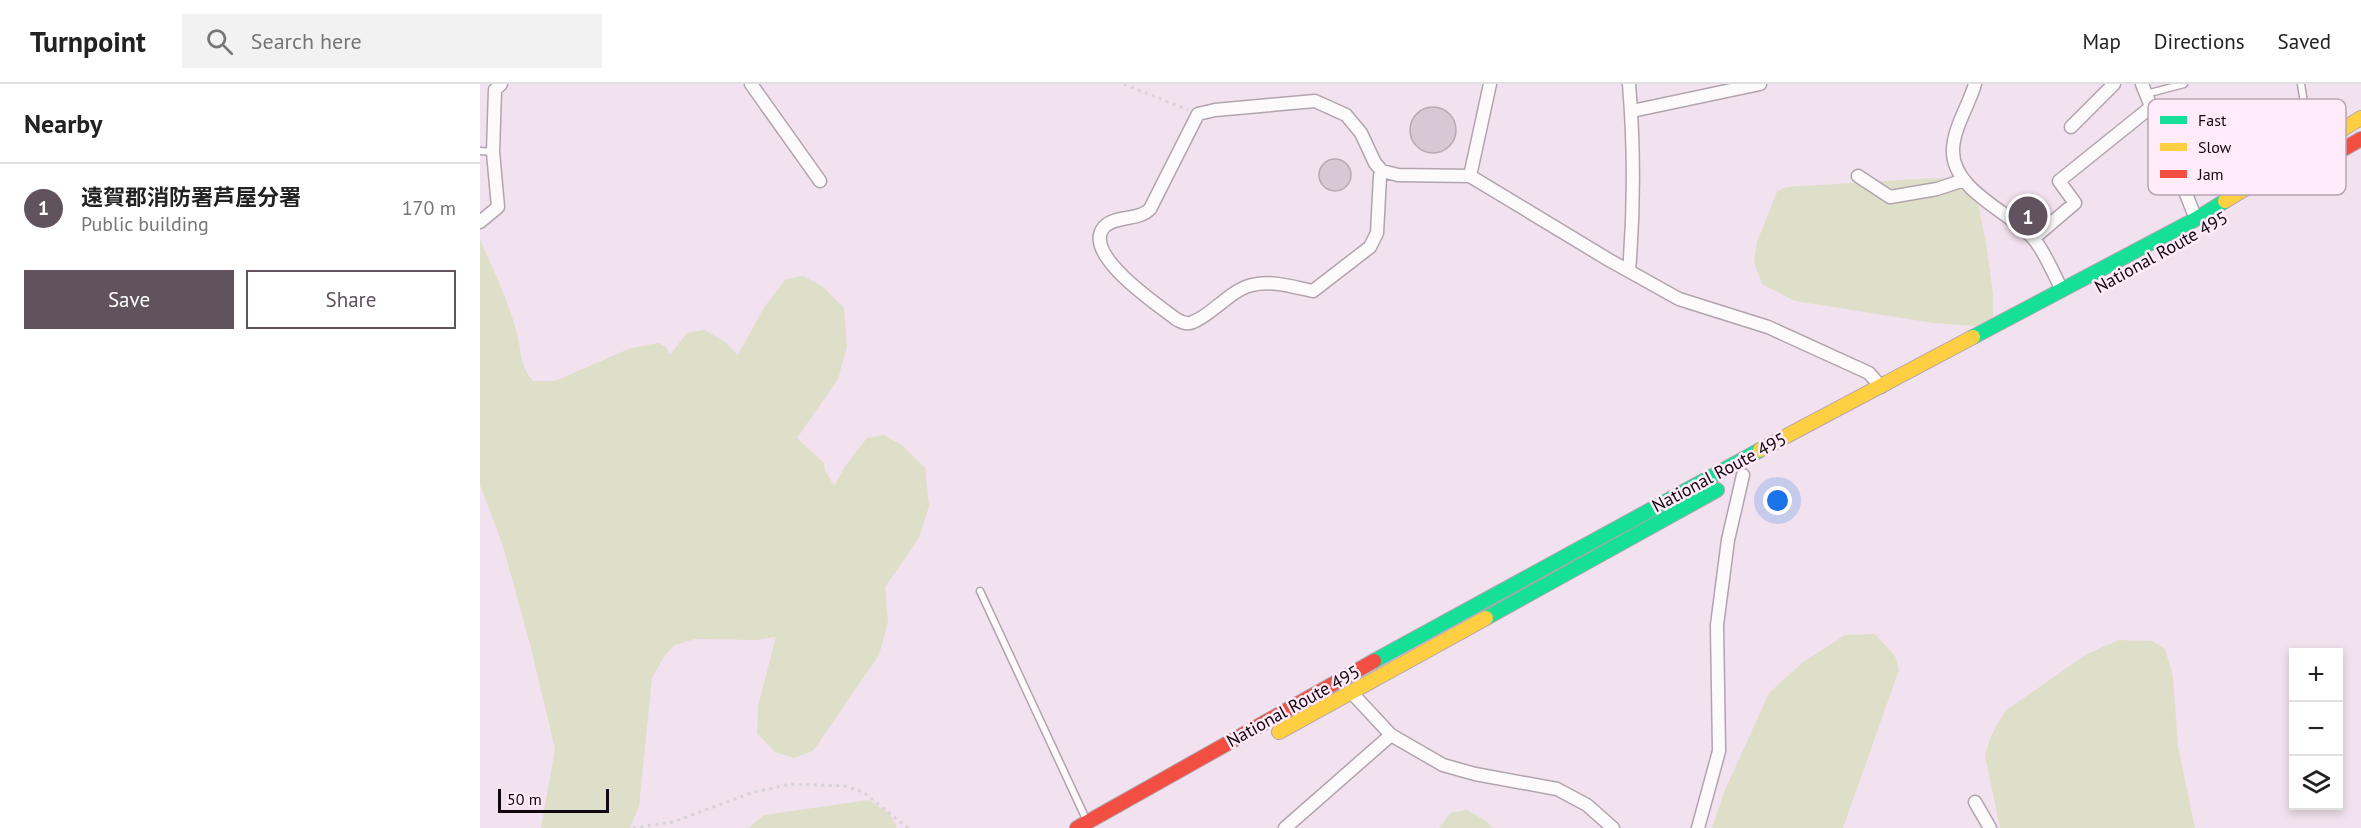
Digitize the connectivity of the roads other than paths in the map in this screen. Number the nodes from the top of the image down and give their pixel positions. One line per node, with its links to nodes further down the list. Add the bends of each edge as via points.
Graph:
1 (501, 84): 19 (street, via 495,90)
2 (751, 84): 24 (street)
3 (1490, 84): 21 (street)
4 (1629, 84): 13 (street)
5 (1760, 84): 13 (street)
6 (1975, 84): 23 (street, via 1954,135 1953,157)
7 (2114, 84): 15 (street)
8 (2184, 84): 10 (lane)
9 (2301, 84): 11 (lane)
10 (2144, 89)
11 (2303, 99)
12 (2148, 109): 30 (street, via 2059,181 2075,203)
13 (1632, 111): 32 (street)
14 (2361, 118): 16 (highway, National Route 495)
15 (2071, 127)
16 (2346, 127)
17 (2361, 139): 18 (highway)
18 (2346, 148)
19 (486, 151): 29 (street, via 498,207)
20 (1383, 171): 20 (street, via 1346,115 1315,100 1198,114 1150,208 1146,213 1109,223 1099,238 1101,248 1116,271 1184,323 1193,323 1249,285 1263,282 1313,291 1370,248 1377,232); 21 (street, via 1398,175)
21 (1470, 176): 32 (street)
22 (1858, 176): 23 (street, via 1890,197)
23 (1964, 180): 30 (street)
24 (820, 181)
25 (2186, 195): 28 (street)
26 (2235, 195): 28 (highway, National Route 495)
27 (2251, 201): 31 (highway, National Route 495)
28 (2196, 219): 33 (highway, National Route 495)
29 (480, 222)
30 (2034, 238): 33 (street)
31 (2149, 259)
32 (1629, 271): 34 (street, via 1679,299 1768,327 1869,373)
33 (2062, 290): 34 (highway, National Route 495)
34 (1881, 387): 41 (highway, National Route 495, via 1667,499)
35 (1748, 472): 37 (highway, National Route 495); 44 (street, via 1728,540 1717,625 1719,751)
36 (980, 591): 41 (lane)
37 (1351, 692): 38 (street); 39 (highway, National Route 495)
38 (1391, 735): 42 (street); 43 (street, via 1443,765 1557,789 1587,805)
39 (1270, 737)
40 (1975, 802): 45 (street)
41 (1083, 825)
42 (1285, 828)
43 (1613, 828)
44 (1698, 828)
45 (1990, 828)

